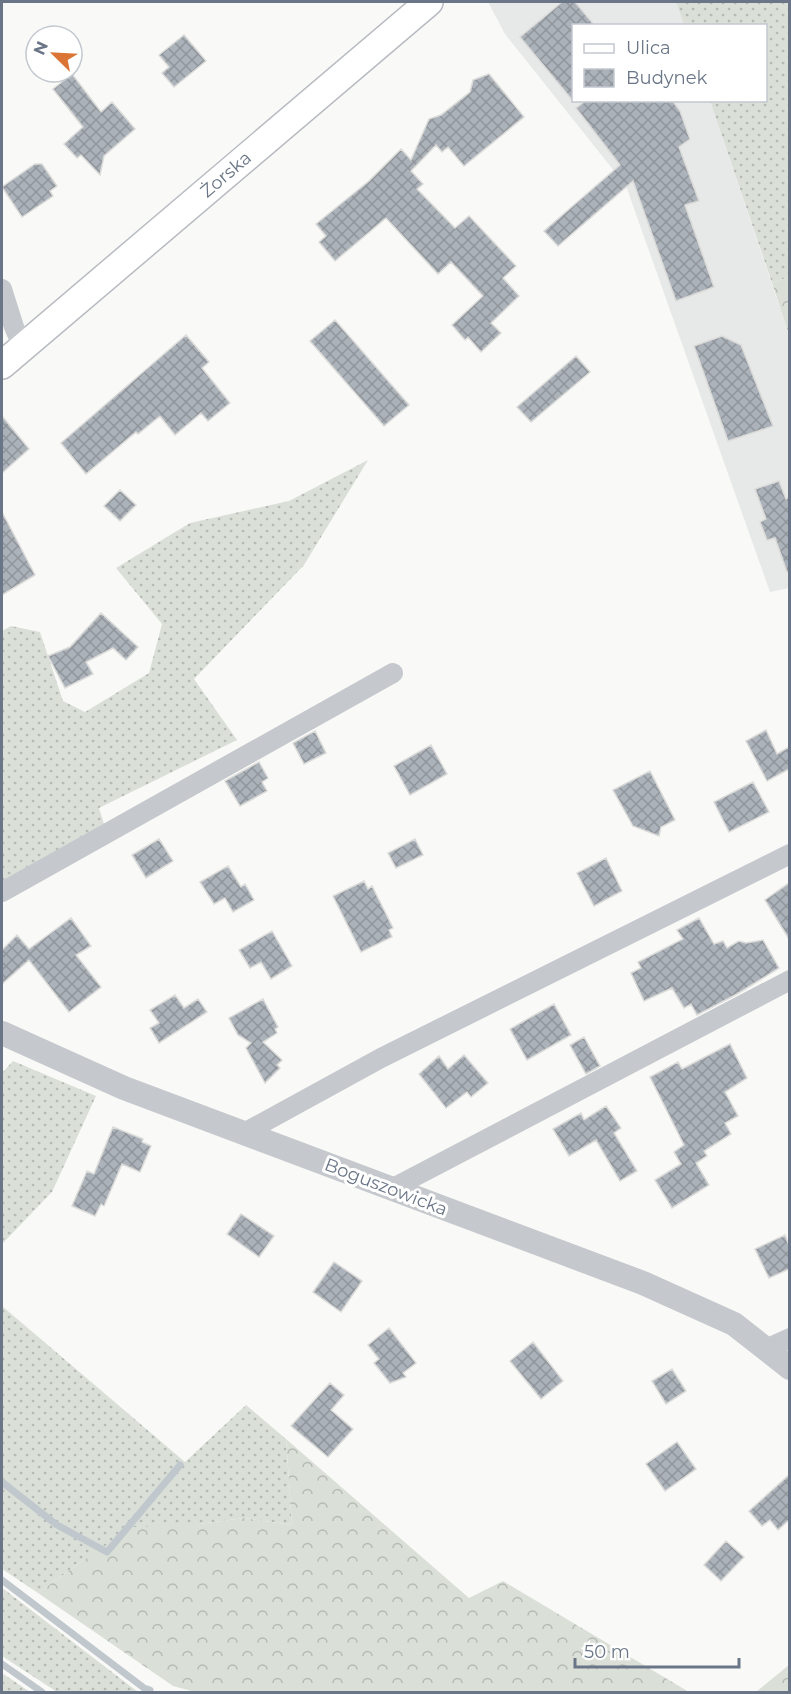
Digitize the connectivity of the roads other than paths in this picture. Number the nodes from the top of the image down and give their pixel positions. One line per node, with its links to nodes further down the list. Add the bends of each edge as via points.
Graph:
1 (429, 2): 3 (main road, Żorska)
2 (2, 289): 3 (street)
3 (23, 347): 4 (main road, Żorska)
4 (2, 365)
5 (393, 673): 7 (street)
6 (789, 854): 10 (street, via 381,1058)
7 (2, 892)
8 (789, 980): 11 (street)
9 (2, 1033): 10 (street, Boguszowicka, via 124,1088)
10 (244, 1133): 11 (street, Boguszowicka)
11 (391, 1189): 13 (street, Boguszowicka, via 643,1283 734,1324)
12 (789, 1338): 13 (street)
13 (766, 1349): 14 (street, Boguszowicka)
14 (789, 1368)

